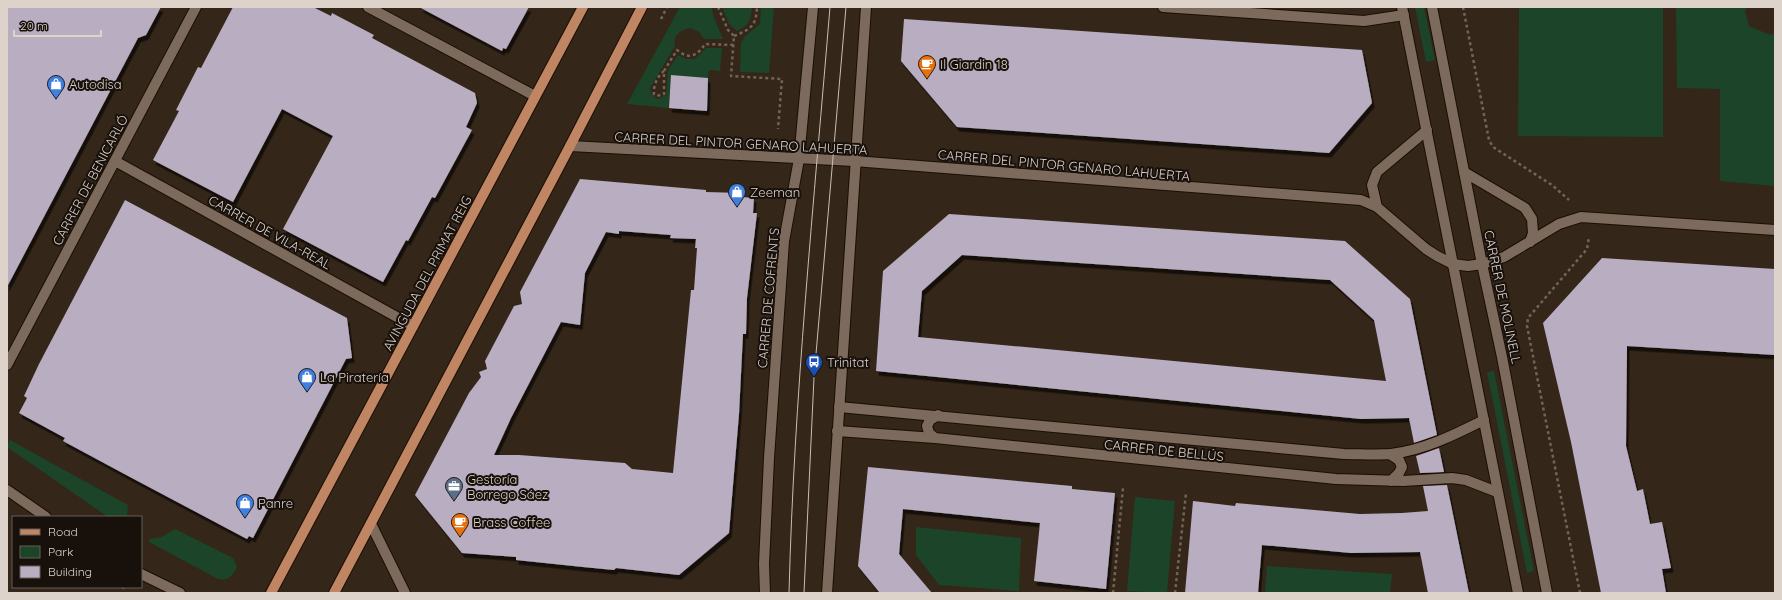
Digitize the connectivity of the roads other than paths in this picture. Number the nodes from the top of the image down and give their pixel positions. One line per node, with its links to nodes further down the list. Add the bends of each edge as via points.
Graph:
1 (196, 7): 14 (street, CARRER DE BENICARLÓ)
2 (368, 7): 10 (street)
3 (583, 7): 10 (main road, AVINGUDA DEL PRIMAT REIG)
4 (642, 7): 12 (main road)
5 (813, 7): 13 (street, CARRER DE COFRENTS)
6 (866, 7): 15 (street)
7 (1163, 7): 9 (street, via 1364,21)
8 (1432, 7): 16 (street, CARRER DE MOLINELL)
9 (1403, 11): 11 (street)
10 (535, 96): 22 (main road, AVINGUDA DEL PRIMAT REIG)
11 (1427, 130): 17 (street, via 1376,172 1372,185); 20 (street)
12 (570, 146): 13 (street, CARRER DEL PINTOR GENARO LAHUERTA); 34 (main road)
13 (799, 159): 15 (street, CARRER DEL PINTOR GENARO LAHUERTA); 40 (street, CARRER DE COFRENTS, via 784,241 769,458)
14 (115, 161): 22 (street, CARRER DE VILA-REAL); 23 (street, CARRER DE BENICARLÓ)
15 (854, 161): 17 (street, CARRER DEL PINTOR GENARO LAHUERTA, via 1361,200); 24 (street)
16 (1464, 172): 19 (street, via 1525,208 1532,219 1533,233); 21 (street, CARRER DE MOLINELL)
17 (1377, 207): 20 (street, CARRER DEL PINTOR GENARO LAHUERTA, via 1426,249)
18 (1775, 230): 19 (street, CARRER DEL PINTOR GENARO LAHUERTA, via 1581,217 1559,224)
19 (1530, 242): 21 (street, CARRER DEL PINTOR GENARO LAHUERTA, via 1504,257)
20 (1453, 264): 21 (street, CARRER DEL PINTOR GENARO LAHUERTA); 26 (street)
21 (1482, 264): 43 (street, CARRER DE MOLINELL)
22 (413, 326): 37 (main road, AVINGUDA DEL PRIMAT REIG)
23 (7, 364)
24 (838, 406): 25 (street, CARRER DE BELLÚS); 27 (street)
25 (938, 415): 28 (street, via 930,420 927,426); 29 (street, CARRER DE BELLÚS, via 1344,454)
26 (1484, 420): 29 (street, CARRER DE BELLÚS, via 1425,446); 32 (street)
27 (837, 431): 28 (street, CARRER DE BELLÚS); 41 (street)
28 (934, 438): 30 (street, CARRER DE BELLÚS, via 1328,479)
29 (1390, 454): 30 (street, via 1399,460 1402,467)
30 (1391, 481): 32 (street, CARRER DE BELLÚS, via 1452,478 1466,480)
31 (7, 490): 33 (street)
32 (1497, 492): 42 (street)
33 (45, 516)
34 (370, 524): 38 (main road); 39 (street)
35 (142, 574): 36 (street)
36 (180, 593)
37 (271, 593)
38 (334, 593)
39 (405, 593)
40 (765, 593)
41 (827, 593)
42 (1518, 593)
43 (1547, 593)

